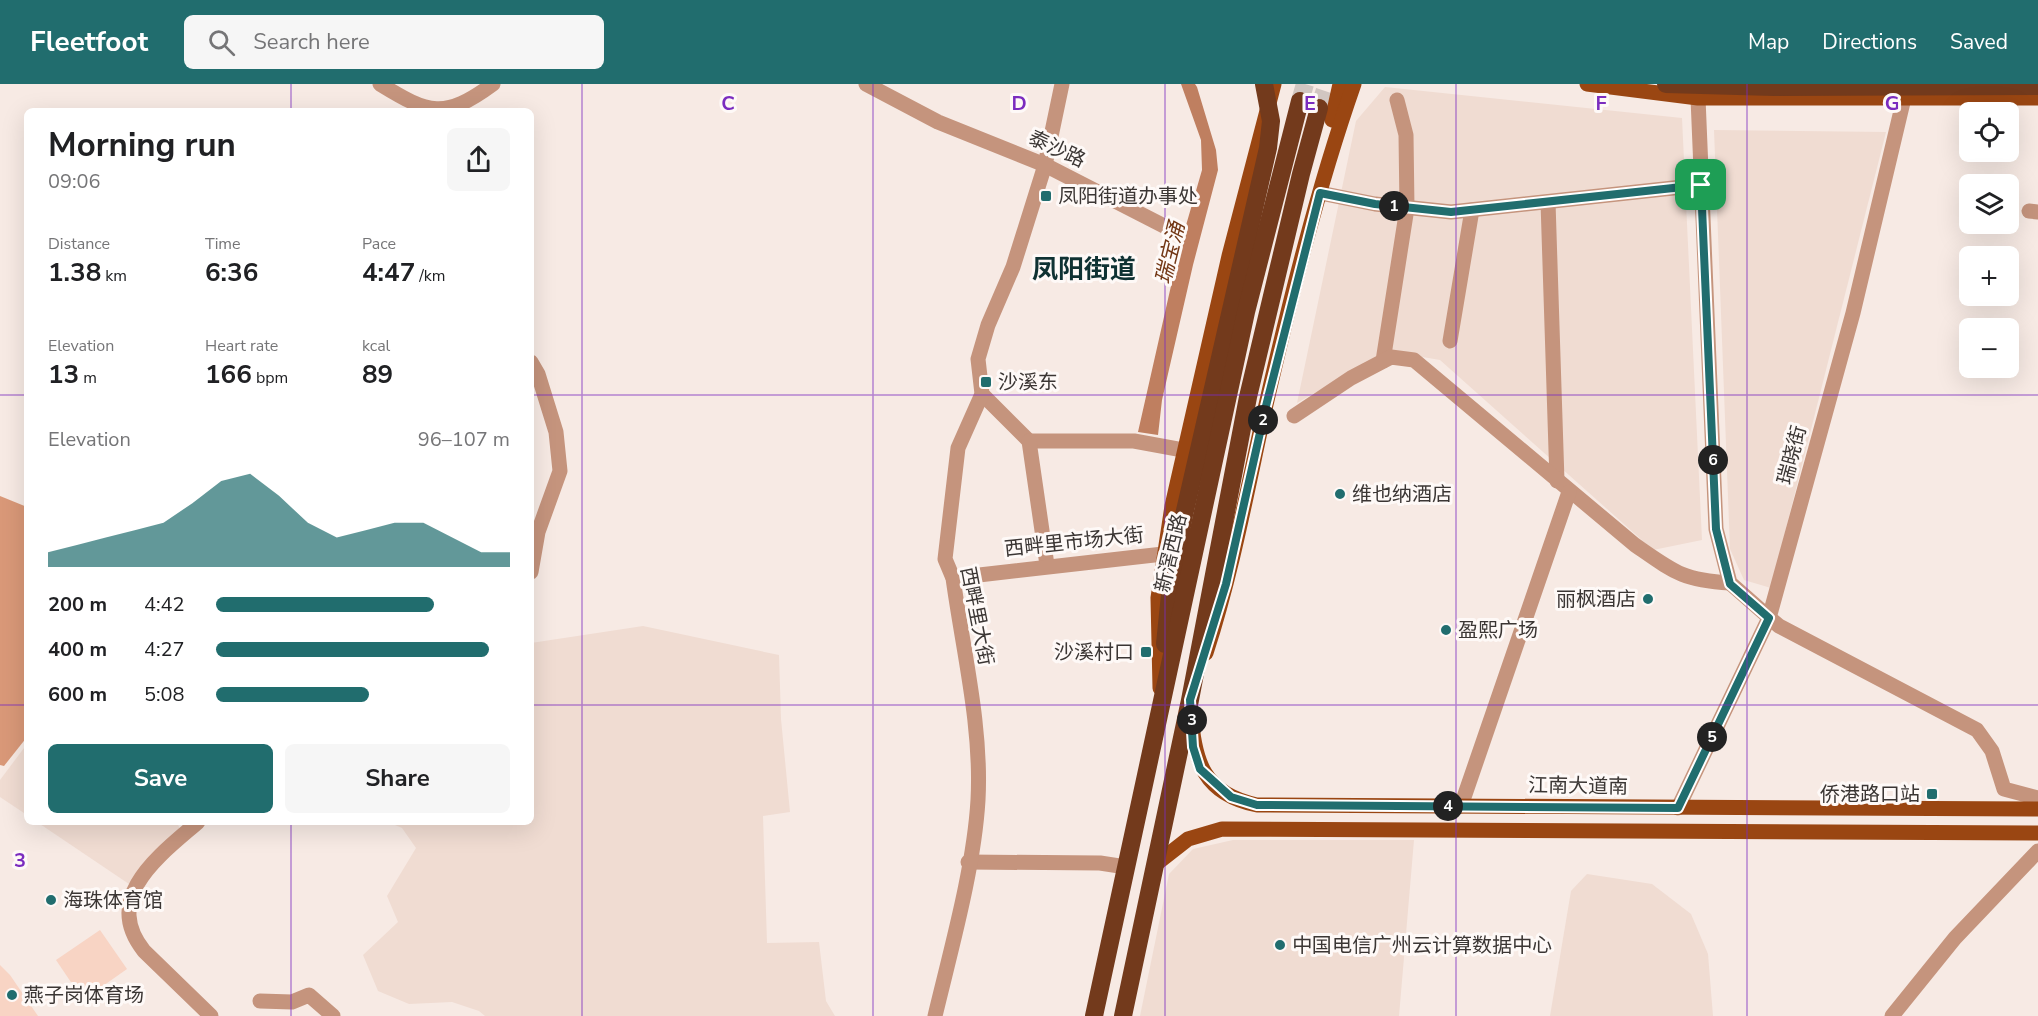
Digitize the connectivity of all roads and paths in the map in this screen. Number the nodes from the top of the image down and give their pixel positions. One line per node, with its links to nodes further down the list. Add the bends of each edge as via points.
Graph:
1 (380, 84): 21 (street)
2 (493, 84): 22 (street)
3 (866, 84): 24 (street, 泰沙路, via 938,122)
4 (1062, 84): 24 (street)
5 (1264, 84): 46 (highway, via 1271,121 1268,148 1184,515 1167,615)
6 (1274, 84): 23 (main road)
7 (1286, 84): 23 (main road)
8 (1328, 84): 20 (main road, via 1334,90)
9 (1341, 84): 20 (main road)
10 (1354, 84): 20 (main road)
11 (1366, 84): 20 (main road)
12 (1587, 84): 15 (main road)
13 (1666, 84): 14 (highway)
14 (2038, 86)
15 (1698, 98): 16 (main road); 25 (street)
16 (1904, 98): 17 (main road); 45 (street, 瑞晓街, via 1853,313)
17 (2038, 98)
18 (1397, 100): 28 (street, via 1406,135)
19 (1300, 101): 46 (highway, 新滘西路, via 1246,312)
20 (1334, 105): 26 (main road, via 1321,162); 47 (highway, via 1295,196 1248,397)
21 (425, 108)
22 (447, 108)
23 (1266, 115): 37 (main road)
24 (1046, 165): 30 (street, 泰沙路); 34 (street, via 978,359)
25 (1701, 185): 27 (street); 44 (street, via 1716,529)
26 (1320, 193): 28 (street); 47 (main road, via 1226,584)
27 (1548, 202): 29 (street); 38 (street)
28 (1407, 208): 29 (street); 32 (street)
29 (1472, 210): 31 (street)
30 (1164, 225)
31 (1450, 342)
32 (1383, 361): 35 (street); 38 (street, via 1391,357 1413,360)
33 (534, 367): 40 (street, via 556,432 560,471 537,532)
34 (982, 394): 36 (street); 43 (street, 西畔里大街, via 957,448 945,559)
35 (1294, 416)
36 (1029, 441): 37 (street, via 1134,441); 42 (street)
37 (1184, 450): 41 (main road)
38 (1557, 481): 39 (street)
39 (1569, 492): 44 (street, via 1673,571 1694,581); 49 (street)
40 (534, 552)
41 (1163, 554): 42 (street, 西畔里市场大街); 46 (main road, via 1157,630)
42 (1047, 565): 43 (street, 西畔里市场大街)
43 (953, 578): 55 (street, 西畔里大街, via 975,723 978,772 978,801)
44 (1730, 584): 45 (street)
45 (1769, 618): 48 (street, via 1977,730 1992,751 2004,789); 50 (street, 瑞晓街)
46 (1161, 699): 57 (highway, 新滘西路)
47 (1190, 700): 49 (main road, 江南大道南, via 1193,747 1200,769 1241,801 1257,805); 56 (highway)
48 (2038, 798)
49 (1461, 806): 50 (main road, 江南大道南)
50 (1678, 808): 51 (main road, 江南大道南)
51 (2038, 809)
52 (195, 825): 59 (street, via 140,877 131,898 130,922 144,951)
53 (2038, 833): 56 (main road, via 1222,829 1188,839)
54 (2038, 851): 64 (street, via 1955,938)
55 (968, 862): 57 (street, via 1100,863); 61 (street, 西畔里大街)
56 (1156, 864): 63 (highway)
57 (1126, 867): 62 (highway, 新滘西路)
58 (260, 1001): 60 (street, via 292,1002 309,995)
59 (211, 1016)
60 (333, 1016)
61 (935, 1016)
62 (1094, 1016)
63 (1123, 1016)
64 (1892, 1016)

